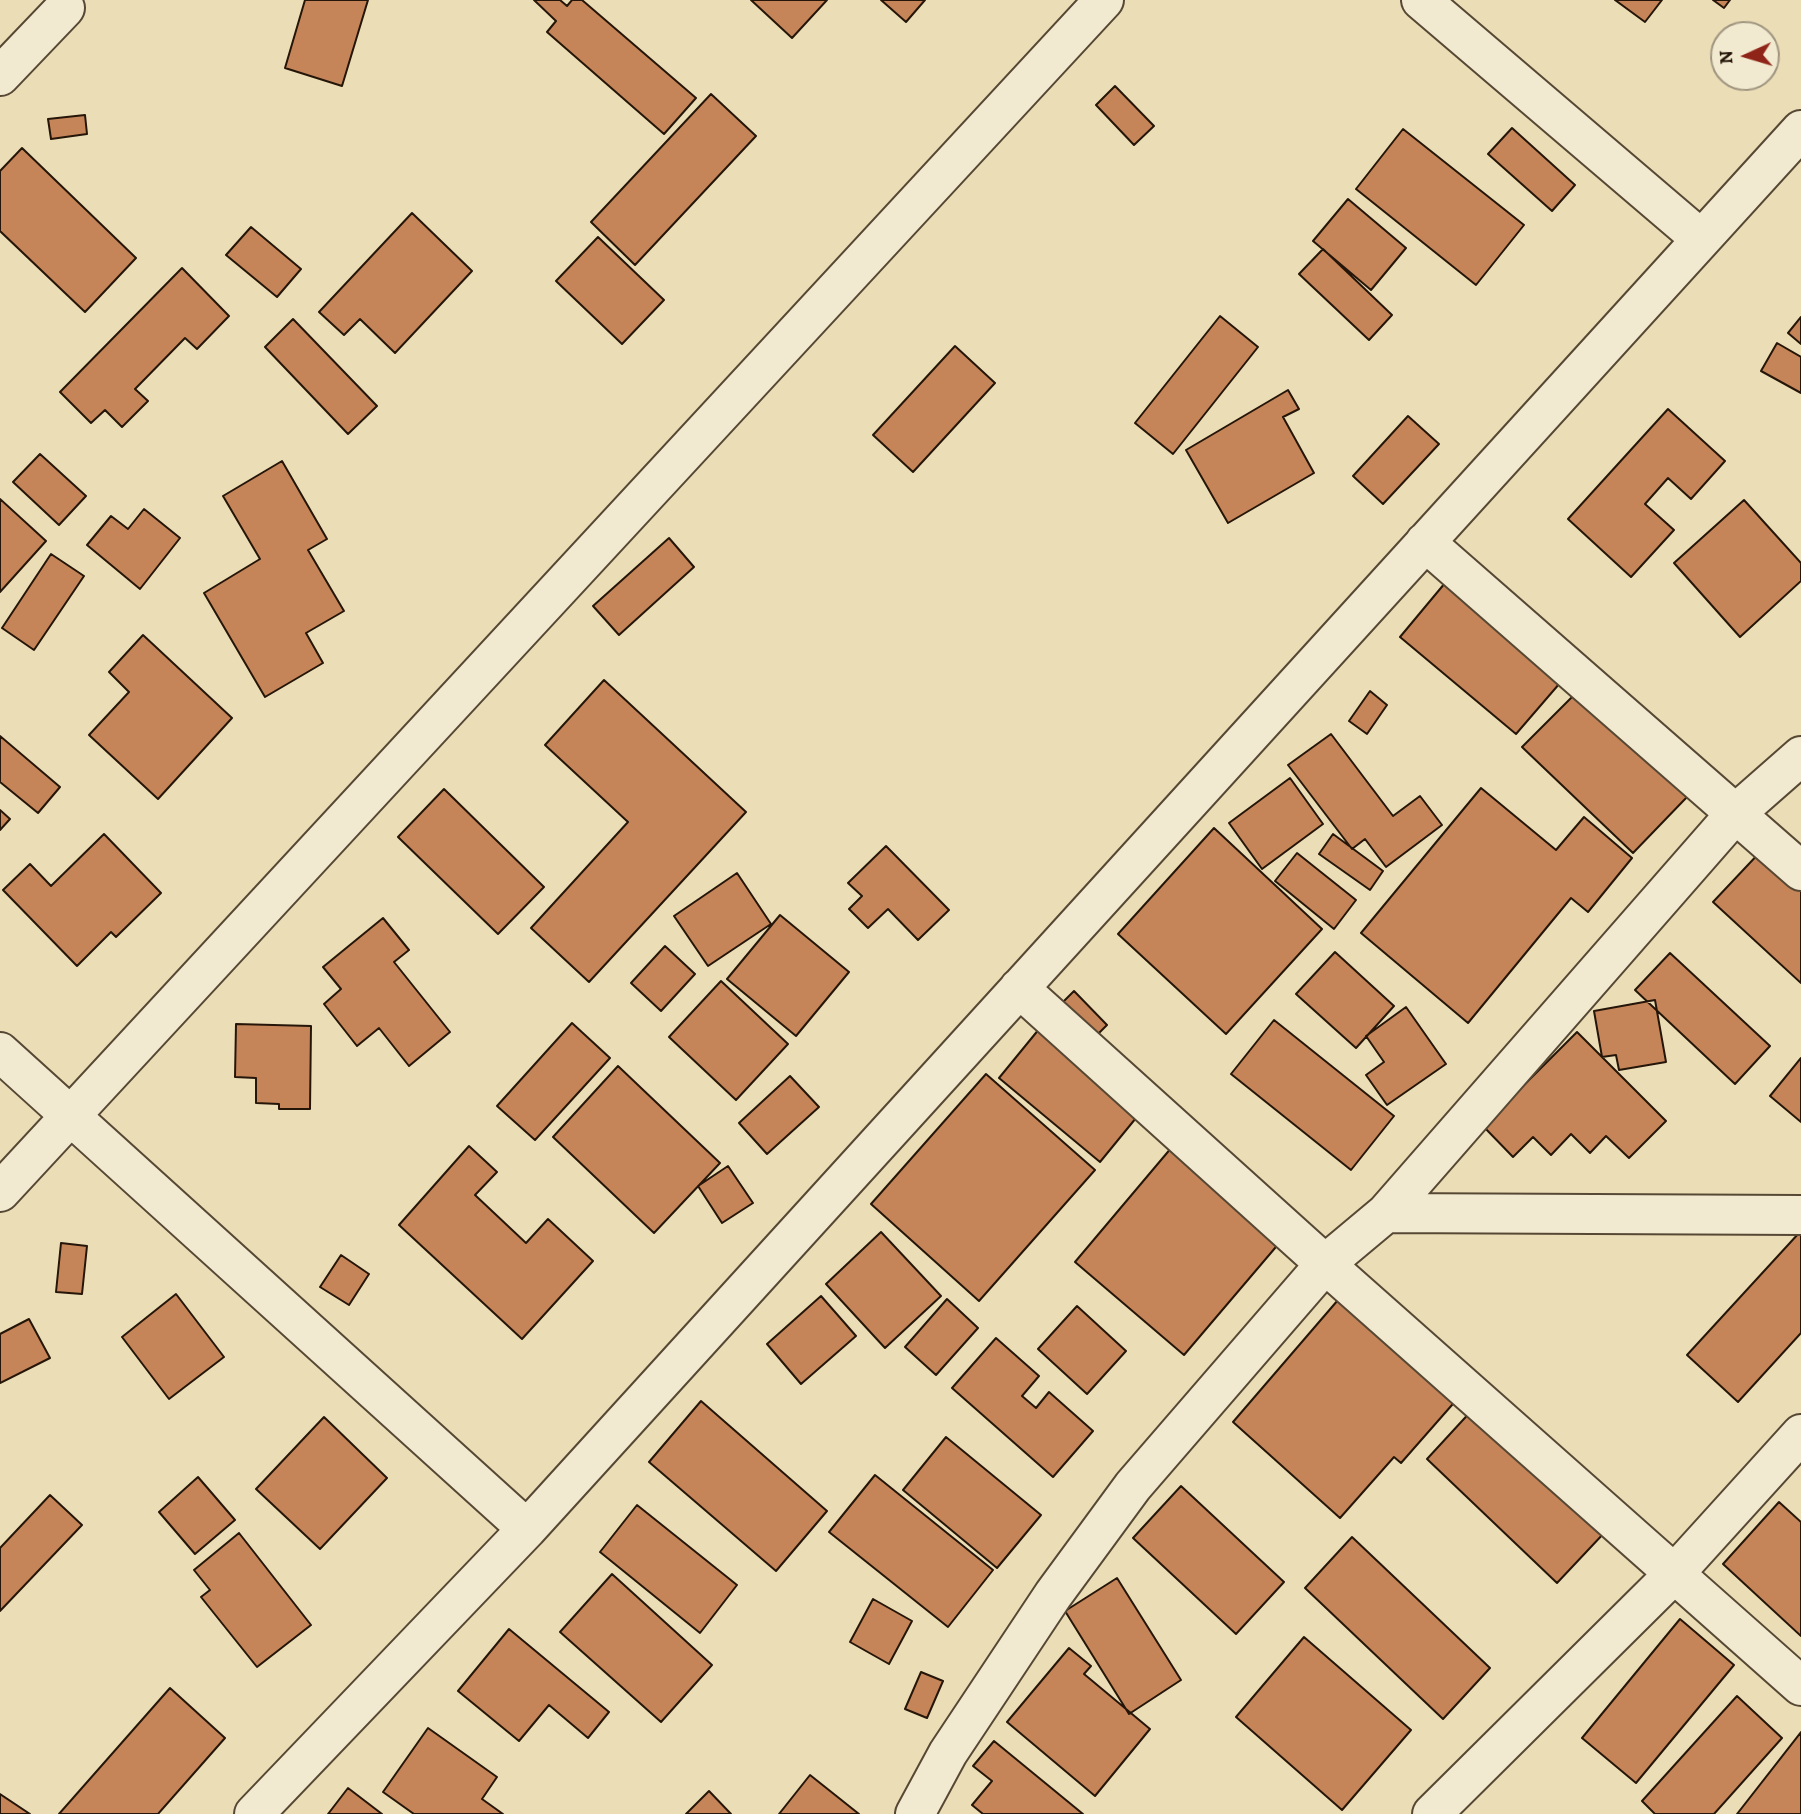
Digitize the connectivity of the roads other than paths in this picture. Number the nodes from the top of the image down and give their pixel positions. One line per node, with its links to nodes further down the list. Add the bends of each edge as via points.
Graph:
1 (1104, 0): 13 (street)
2 (1421, 0): 6 (street)
3 (65, 8): 4 (street)
4 (0, 76)
5 (1801, 130): 6 (street)
6 (1701, 239): 7 (street)
7 (1425, 542): 9 (street); 11 (street)
8 (1801, 757): 9 (street)
9 (1735, 814): 10 (street); 15 (street)
10 (1801, 871)
11 (1019, 988): 17 (street); 19 (street)
12 (0, 1052): 13 (street)
13 (70, 1116): 14 (street); 19 (street)
14 (0, 1192)
15 (1386, 1213): 16 (street); 17 (street)
16 (1801, 1215)
17 (1325, 1264): 20 (street); 23 (street, via 1133,1486 1053,1595 948,1753)
18 (1801, 1434): 20 (street)
19 (527, 1529): 22 (street)
20 (1675, 1573): 21 (street); 24 (street)
21 (1801, 1686)
22 (254, 1814)
23 (915, 1814)
24 (1432, 1814)

